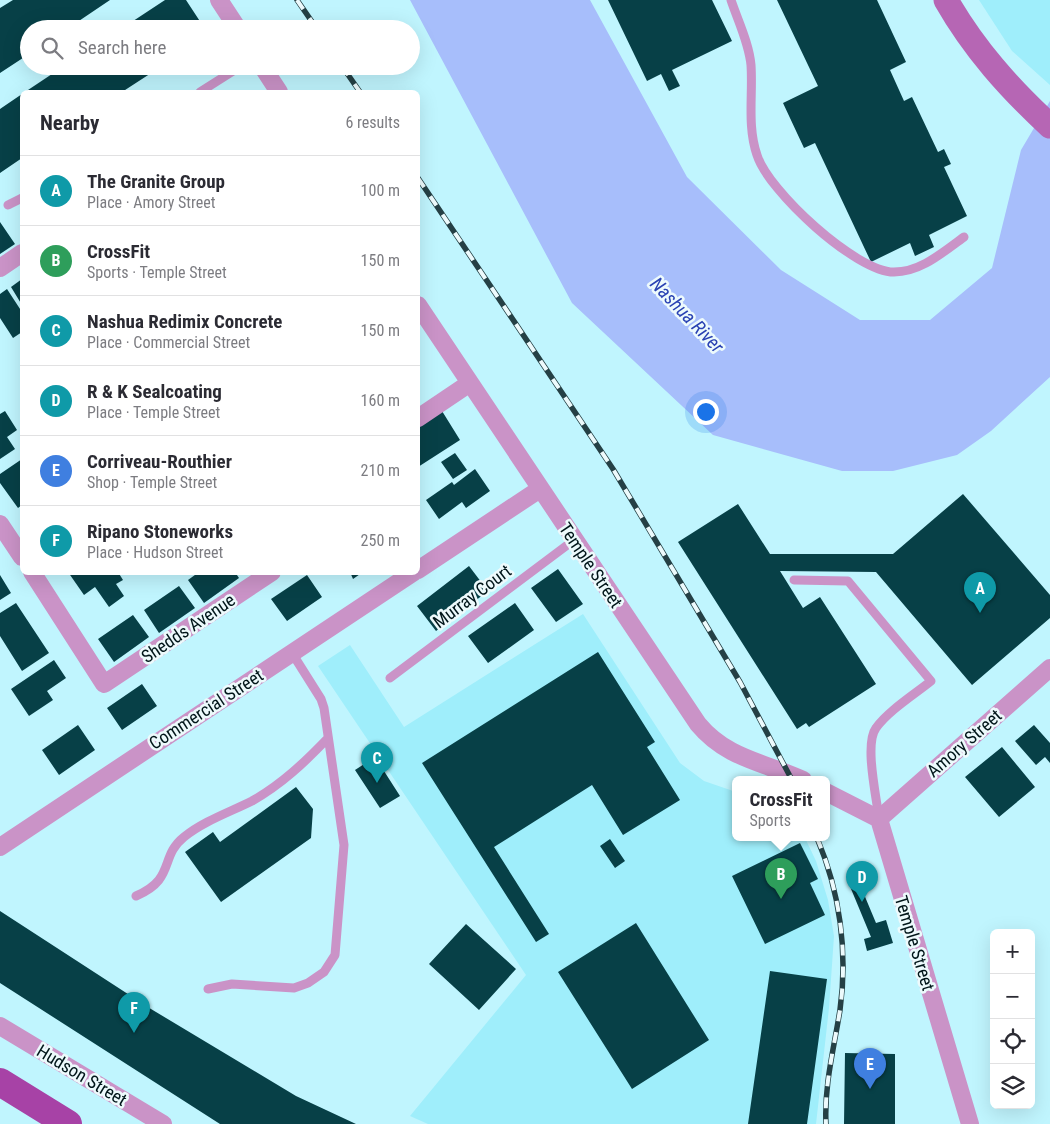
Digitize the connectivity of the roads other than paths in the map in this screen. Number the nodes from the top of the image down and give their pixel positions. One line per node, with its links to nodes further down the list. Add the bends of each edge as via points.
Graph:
1 (219, 0): 4 (street)
2 (731, 0): 12 (lane, via 751,64 751,128 757,157 777,188 805,218 837,245 882,271 913,269)
3 (946, 0): 9 (street, via 983,57 1015,94)
4 (232, 20)
5 (227, 75): 7 (lane)
6 (267, 75): 8 (street)
7 (203, 90)
8 (274, 90)
9 (1050, 126)
10 (20, 199): 11 (lane)
11 (8, 205)
12 (964, 237)
13 (20, 254): 14 (street)
14 (0, 268)
15 (420, 308): 16 (street, Temple Street)
16 (470, 383): 17 (street); 18 (street, Temple Street)
17 (420, 417)
18 (540, 489): 20 (street, Temple Street); 22 (street)
19 (8, 532): 21 (street)
20 (574, 540): 29 (lane, Murray Court); 31 (street, Temple Street, via 707,735 730,752)
21 (20, 553)
22 (420, 569)
23 (34, 575): 24 (street, Shedds Avenue, via 104,684)
24 (268, 575)
25 (409, 575): 27 (street, Commercial Street)
26 (794, 580): 33 (lane, via 848,581 931,681 872,734)
27 (292, 653): 30 (lane, via 321,699); 34 (street, Commercial Street)
28 (1050, 668): 33 (street, Amory Street)
29 (390, 678)
30 (328, 738): 35 (lane, via 300,768 278,784 184,837 175,846 160,881 151,890); 36 (lane, via 344,845 335,955 324,972 308,984 294,988 232,984)
31 (793, 776)
32 (830, 794): 33 (street)
33 (879, 819): 41 (street, Temple Street)
34 (0, 847)
35 (136, 896)
36 (208, 989)
37 (0, 1026): 40 (street, Hudson Street)
38 (0, 1082): 39 (main road)
39 (68, 1124)
40 (163, 1124)
41 (970, 1124)

